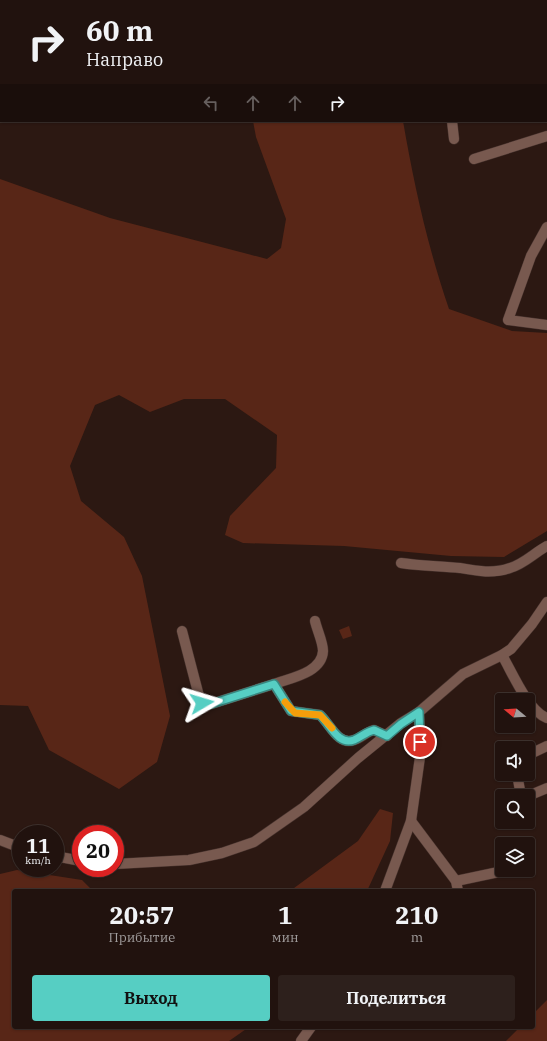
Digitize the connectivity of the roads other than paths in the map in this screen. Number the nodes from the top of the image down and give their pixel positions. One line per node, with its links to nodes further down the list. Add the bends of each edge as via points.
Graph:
1 (452, 122): 3 (street)
2 (547, 136): 4 (street)
3 (454, 139)
4 (474, 159)
5 (547, 227): 6 (street, via 531,256 508,320)
6 (547, 325)
7 (547, 546): 8 (street, via 522,563 498,571 477,572)
8 (401, 563)
9 (547, 602): 12 (street, via 521,638)
10 (315, 621): 13 (street, via 323,650 321,660 316,667)
11 (182, 631): 13 (street, via 200,700 204,705)
12 (502, 655): 14 (street, via 463,674); 15 (street, via 533,708)
13 (274, 684): 16 (street, via 291,711 320,715 342,739 354,740 374,730)
14 (419, 712): 16 (street); 21 (street, via 420,757)
15 (547, 718)
16 (387, 736): 24 (street, via 358,758 304,808 254,842 222,853 189,860)
17 (547, 746): 18 (street)
18 (535, 752)
19 (547, 788): 20 (street)
20 (535, 793)
21 (411, 821): 26 (street); 27 (street)
22 (0, 840): 23 (street)
23 (12, 845)
24 (124, 864)
25 (495, 874): 26 (street)
26 (457, 886)
27 (386, 889)
28 (310, 1029): 29 (street)
29 (301, 1041)

